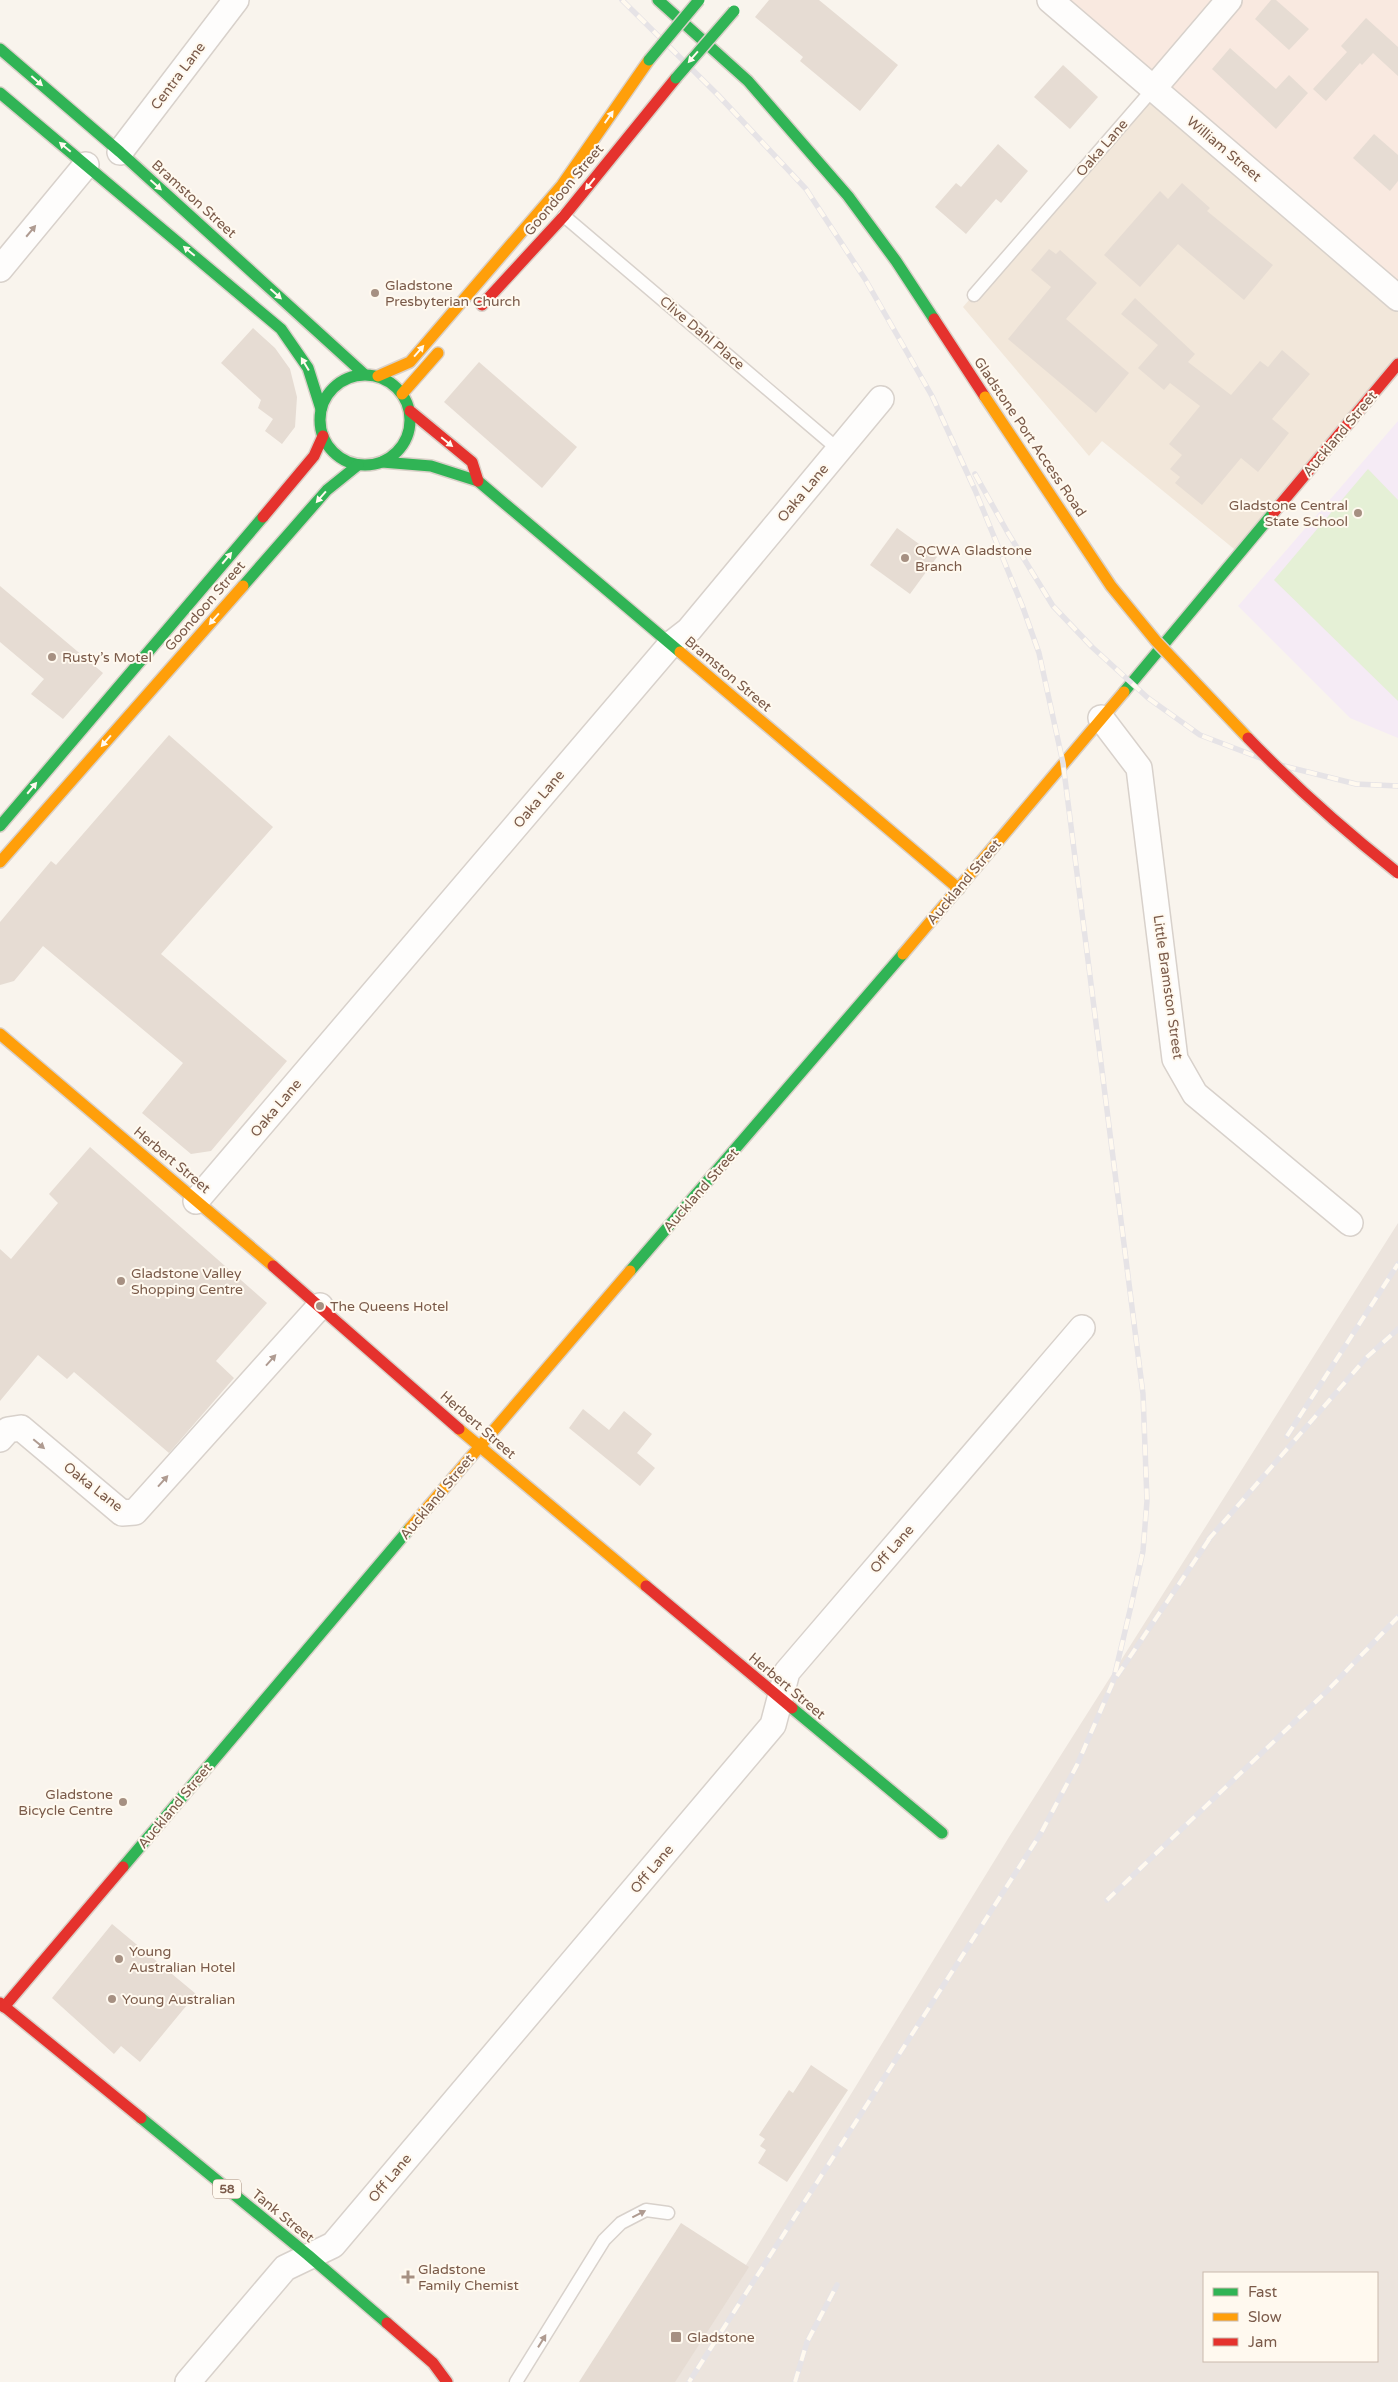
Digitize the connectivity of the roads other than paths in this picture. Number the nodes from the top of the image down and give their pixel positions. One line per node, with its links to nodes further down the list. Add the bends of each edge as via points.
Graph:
1 (236, 0): 10 (street, Centra Lane)
2 (658, 0): 34 (street, Gladstone Port Access Road, bridge, via 748,81 848,196 896,261 1112,586 1156,641 1288,780)
3 (699, 0): 20 (street, Goondoon Street, one-way to 3, bridge, via 410,362 562,185 649,60)
4 (743, 0): 12 (street, Goondoon Street, one-way to 12, bridge)
5 (1050, 0): 8 (street, William Street)
6 (1229, 0): 8 (street, Oaka Lane)
7 (0, 49): 10 (street, Bramston Street, one-way to 10)
8 (1153, 89): 14 (lane, Oaka Lane); 15 (street, William Street)
9 (0, 93): 11 (street, one-way to 9)
10 (120, 152): 19 (street, Bramston Street, one-way to 19)
11 (86, 165): 13 (street, one-way to 11); 23 (street, one-way to 11, via 308,368 281,328)
12 (564, 216): 16 (street, Goondoon Street); 26 (lane, Clive Dahl Place)
13 (0, 269)
14 (974, 296)
15 (1398, 298)
16 (472, 316)
17 (446, 345): 21 (street)
18 (1398, 364): 31 (street, Auckland Street)
19 (364, 374): 20 (street); 23 (street, via 352,376 332,388)
20 (378, 376): 21 (street, via 392,383)
21 (402, 394): 24 (street)
22 (881, 399): 26 (street, Oaka Lane)
23 (321, 409): 25 (street)
24 (410, 411): 27 (street, via 408,436 393,456); 29 (street, Bramston Street, one-way to 29, via 472,462)
25 (323, 436): 28 (street, via 343,460); 32 (street, Goondoon Street, one-way to 25, via 314,456)
26 (839, 450): 30 (street, Oaka Lane, via 690,630)
27 (382, 462): 28 (street); 29 (street, Bramston Street, via 417,462 445,467)
28 (358, 465): 33 (street, Goondoon Street, one-way to 33, via 327,490)
29 (478, 481): 30 (street, Bramston Street)
30 (671, 644): 35 (street, Bramston Street); 37 (street, Oaka Lane)
31 (1101, 718): 35 (street, Auckland Street); 38 (street, Little Bramston Street, via 1138,768 1175,1059 1195,1094)
32 (0, 826)
33 (0, 862)
34 (1398, 873)
35 (959, 889): 42 (street, Auckland Street)
36 (0, 1034): 37 (street, Herbert Street)
37 (196, 1201): 39 (street, Herbert Street)
38 (1350, 1223)
39 (320, 1306): 41 (street, Oaka Lane, one-way to 39, via 8,1430 20,1428 122,1513 135,1512); 42 (street, Herbert Street)
40 (1082, 1328): 43 (street, Off Lane, via 787,1672)
41 (0, 1439)
42 (479, 1447): 43 (street, Herbert Street); 45 (street, Auckland Street)
43 (780, 1700): 44 (street, Herbert Street); 47 (street, Off Lane, via 773,1725 520,2025 332,2244)
44 (942, 1833)
45 (1, 2008): 47 (street, Tank Street / 58)
46 (668, 2213): 50 (lane, one-way to 46, via 604,2240 621,2223 646,2210)
47 (308, 2255): 48 (street, Off Lane, via 285,2268); 49 (street, Tank Street / 58, via 433,2363)
48 (188, 2382)
49 (448, 2382)
50 (516, 2382)

